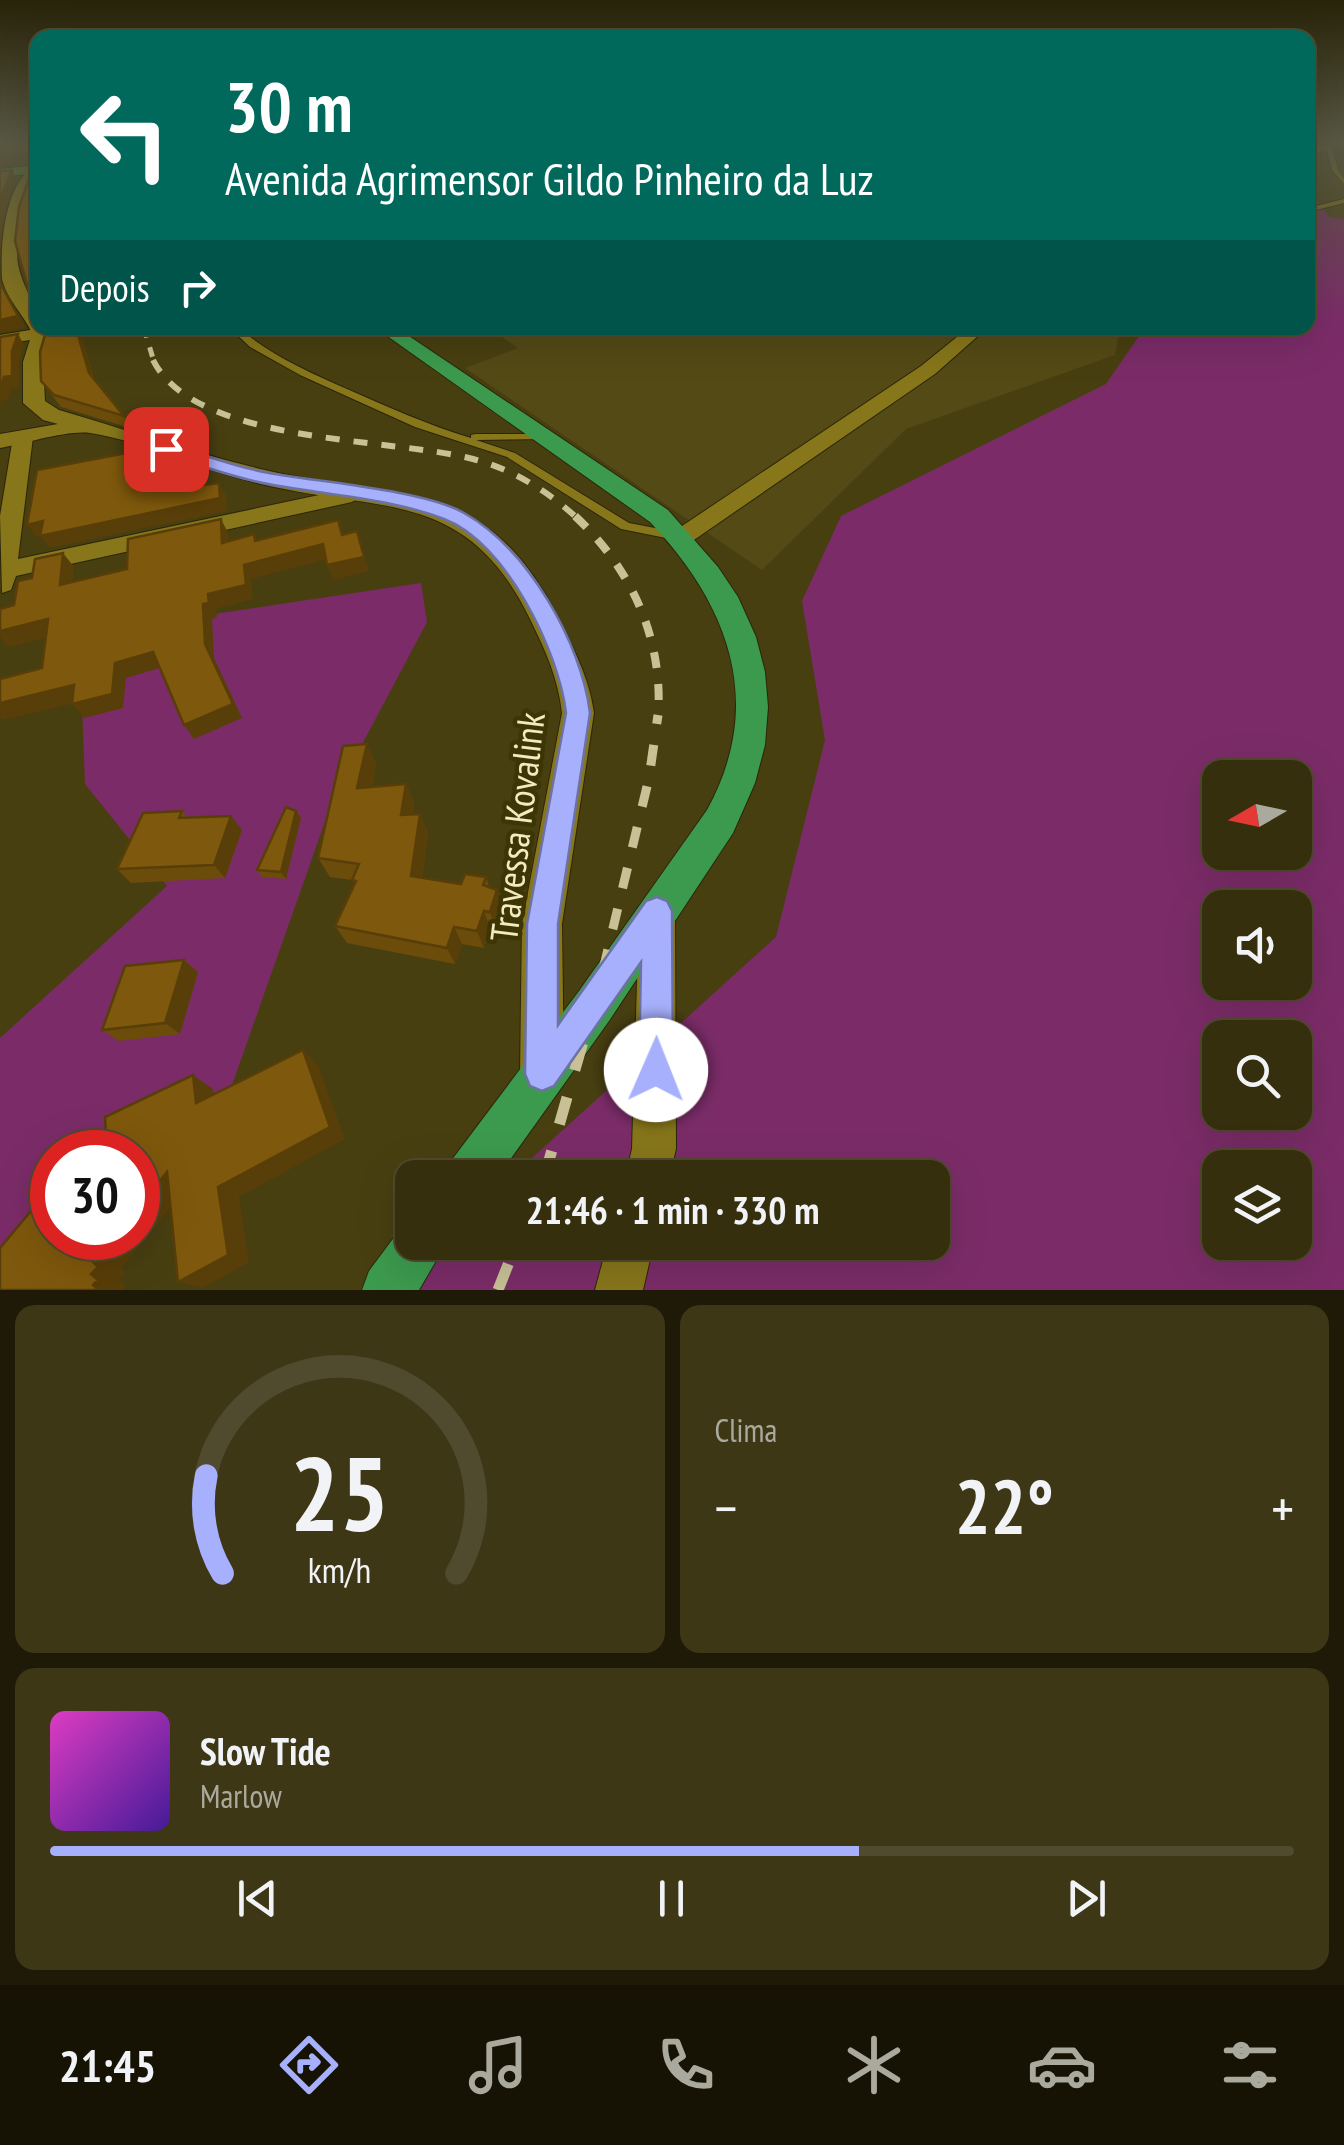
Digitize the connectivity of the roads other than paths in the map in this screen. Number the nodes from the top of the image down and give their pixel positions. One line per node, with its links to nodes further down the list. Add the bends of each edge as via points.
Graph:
1 (1344, 201): 2 (lane)
2 (1315, 208)
3 (7, 212): 4 (street)
4 (4, 270): 5 (street)
5 (30, 315)
6 (30, 332): 11 (street)
7 (38, 335): 12 (street, via 34,403)
8 (241, 335): 15 (lane, via 302,373)
9 (395, 335): 14 (main road)
10 (970, 335): 18 (street)
11 (0, 340)
12 (51, 415): 13 (street, Travessa Kovalink); 16 (street, via 48,425)
13 (97, 428): 16 (street); 17 (street, Travessa Kovalink, via 262,478)
14 (544, 436): 15 (lane); 18 (main road)
15 (456, 437): 18 (lane, via 512,455 625,526)
16 (11, 439): 19 (street)
17 (352, 494): 19 (street); 21 (street, Travessa Kovalink, via 455,516 483,534 529,588 574,679 578,713 542,924)
18 (682, 537): 20 (main road, via 717,580 740,627 751,695 748,744 738,784 713,831)
19 (2, 577)
20 (657, 911): 21 (main road); 23 (street)
21 (542, 1074): 22 (main road)
22 (481, 1160)
23 (651, 1160)
24 (409, 1260): 26 (main road)
25 (626, 1260): 27 (street)
26 (388, 1290)
27 (619, 1290)

